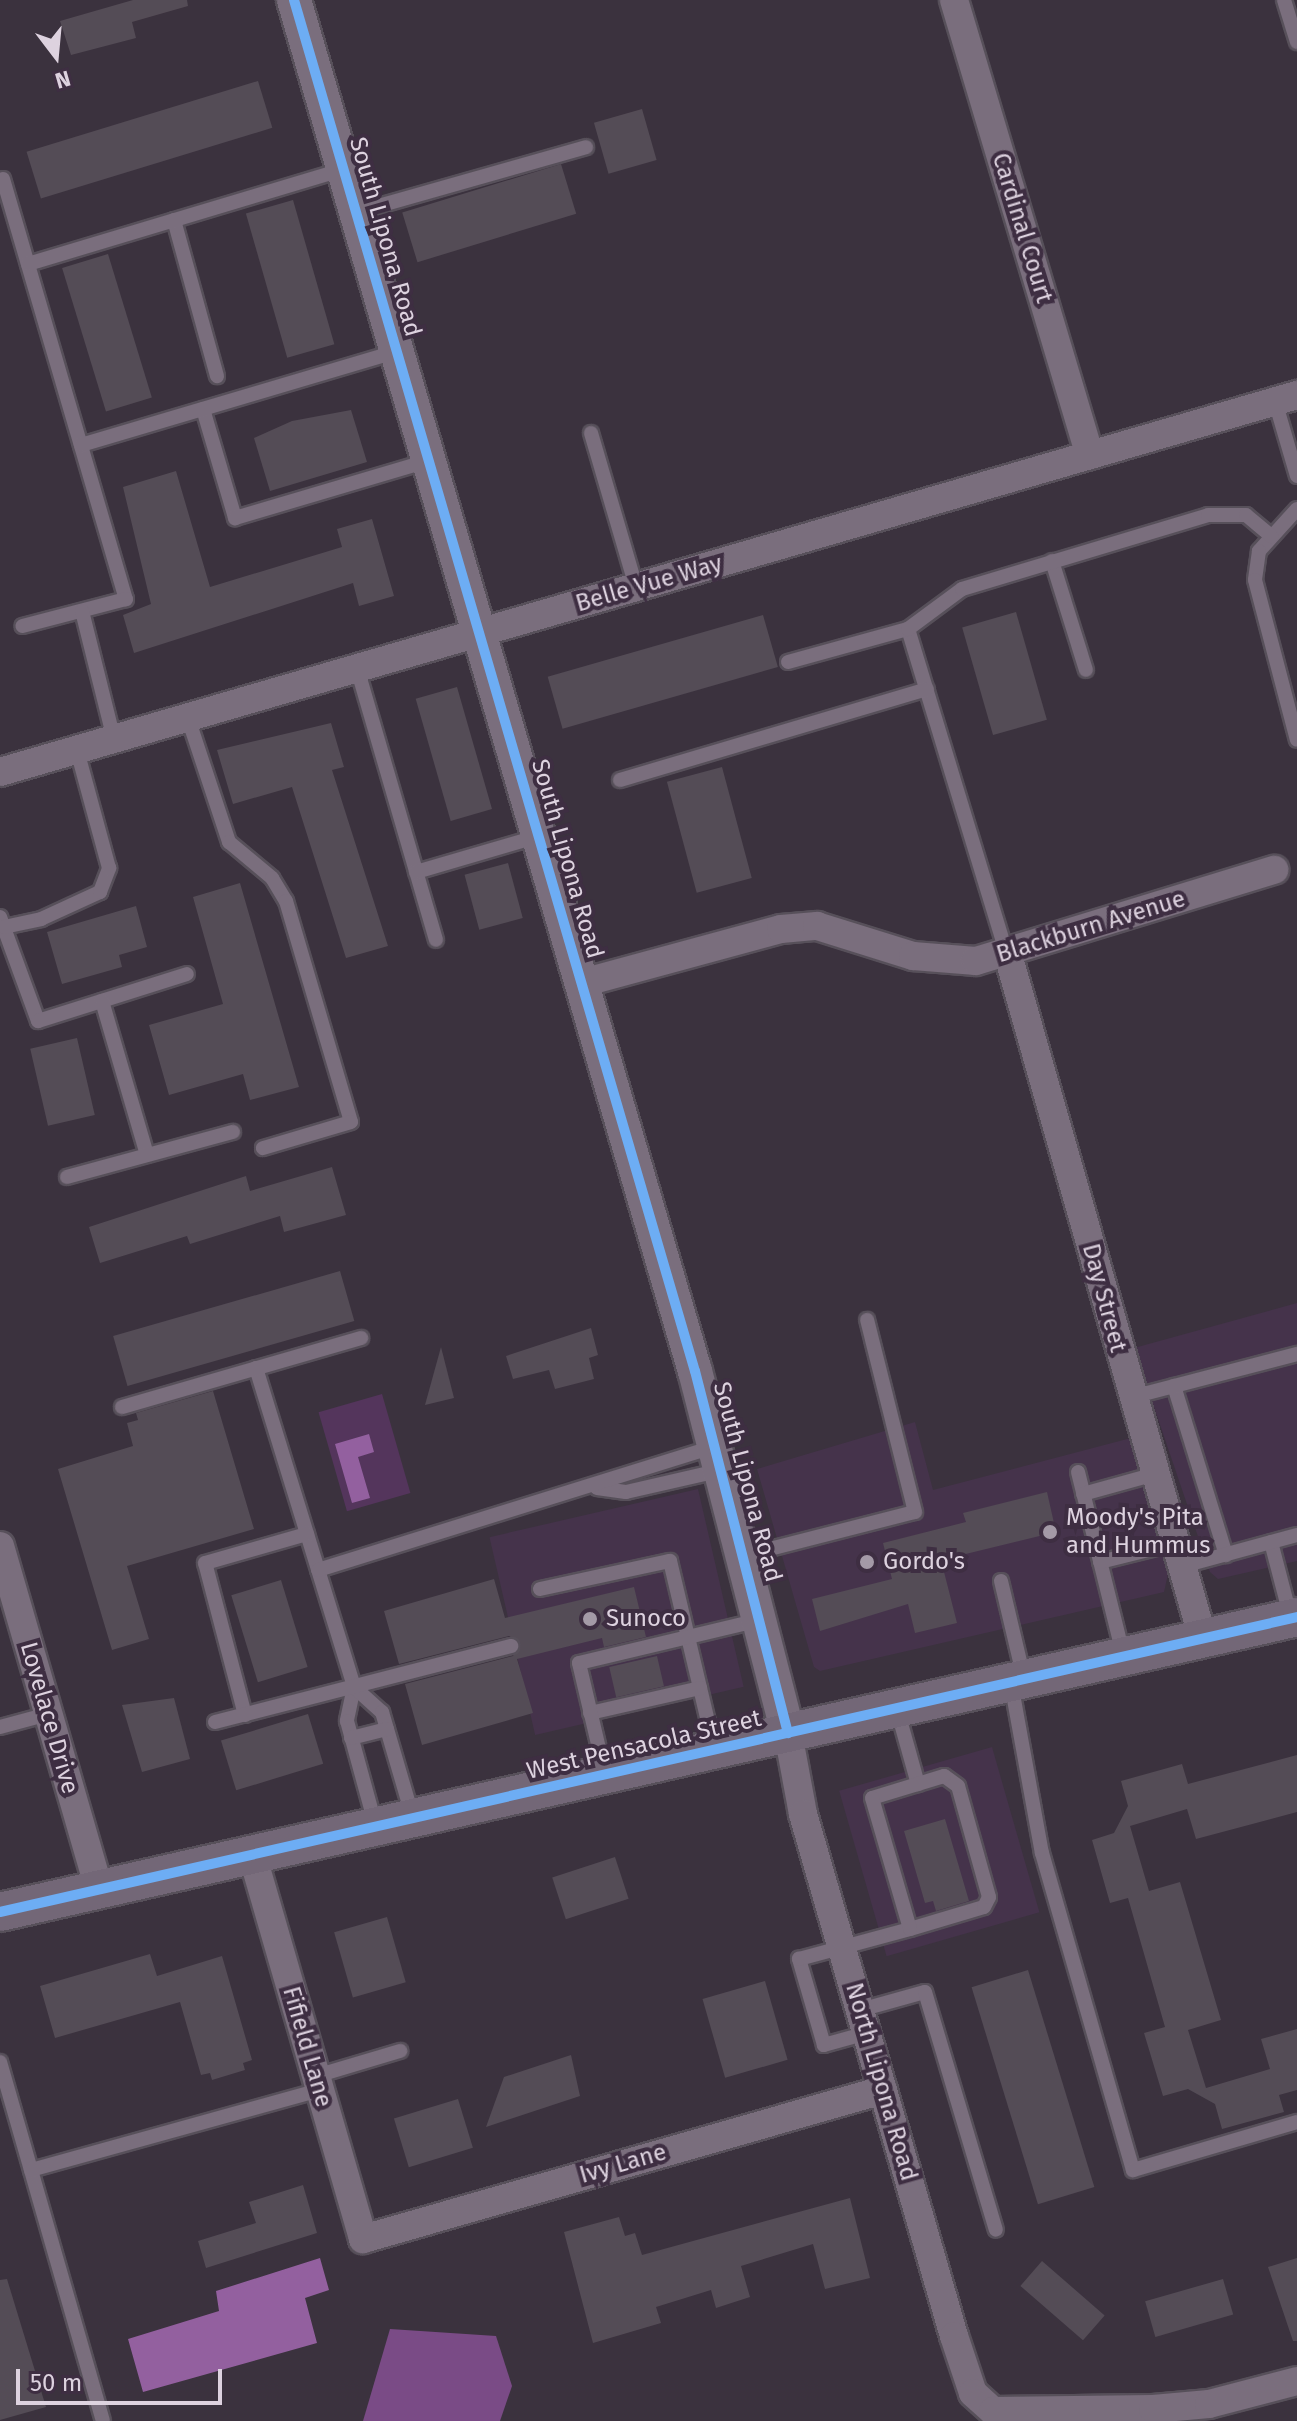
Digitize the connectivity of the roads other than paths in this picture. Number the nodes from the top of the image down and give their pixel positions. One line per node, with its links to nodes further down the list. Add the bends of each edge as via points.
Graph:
1 (294, 0): 6 (street, South Lipona Road)
2 (954, 0): 17 (street, Cardinal Court)
3 (1284, 0): 4 (lane)
4 (1297, 42)
5 (586, 147): 8 (lane)
6 (344, 169): 8 (street, South Lipona Road); 9 (lane)
7 (3, 179): 10 (lane)
8 (357, 212): 11 (street, South Lipona Road)
9 (174, 220): 10 (lane); 12 (lane)
10 (28, 264): 16 (lane)
11 (398, 350): 14 (lane); 18 (street, South Lipona Road)
12 (217, 376)
13 (1286, 398): 17 (street, Belle Vue Way); 19 (lane)
14 (203, 409): 16 (lane); 18 (lane, via 235,518)
15 (591, 433): 23 (lane)
16 (81, 445): 24 (lane, via 126,599)
17 (1090, 455): 23 (street, Belle Vue Way)
18 (430, 460): 27 (street, South Lipona Road)
19 (1297, 476)
20 (1297, 509): 21 (lane)
21 (1271, 536): 22 (lane, via 1246,515 1208,515); 33 (lane, via 1259,551 1255,580)
22 (1052, 561): 26 (lane, via 962,589); 30 (lane)
23 (636, 587): 27 (street, Belle Vue Way)
24 (82, 611): 25 (lane); 34 (lane)
25 (22, 626)
26 (908, 629): 28 (lane); 31 (lane)
27 (481, 632): 29 (street, Belle Vue Way); 38 (street, South Lipona Road)
28 (788, 662)
29 (357, 668): 32 (street, Belle Vue Way); 40 (lane)
30 (1086, 670)
31 (927, 689): 37 (lane); 43 (lane)
32 (188, 718): 34 (street, Belle Vue Way); 48 (lane, via 229,842 272,878 286,901 351,1122)
33 (1296, 734)
34 (114, 739): 35 (street, Belle Vue Way)
35 (77, 750): 36 (street, Belle Vue Way); 41 (lane, via 109,868 100,892 41,919)
36 (0, 772)
37 (620, 780)
38 (540, 836): 40 (lane); 45 (street, South Lipona Road)
39 (1274, 870): 43 (street, Blackburn Avenue)
40 (416, 872): 42 (lane)
41 (2, 922): 46 (lane, via 38,1021)
42 (436, 940)
43 (1008, 955): 45 (street, Blackburn Avenue, via 951,962 838,929 781,929); 56 (street, Day Street)
44 (187, 974): 46 (lane)
45 (582, 983): 58 (street, South Lipona Road)
46 (102, 1001): 49 (lane)
47 (233, 1132): 49 (lane)
48 (263, 1148)
49 (147, 1155): 50 (lane)
50 (67, 1177)
51 (867, 1320): 69 (lane, via 915,1512)
52 (361, 1338): 54 (lane)
53 (1297, 1354): 55 (lane)
54 (256, 1368): 57 (lane); 65 (lane)
55 (1174, 1386): 56 (lane); 71 (lane)
56 (1131, 1397): 61 (street, Day Street)
57 (122, 1407)
58 (720, 1458): 59 (lane); 62 (lane); 69 (street, South Lipona Road)
59 (648, 1464): 62 (lane); 63 (lane)
60 (1078, 1472): 64 (lane)
61 (1155, 1474): 64 (lane); 70 (street, Day Street)
62 (654, 1485): 63 (lane, via 626,1492)
63 (597, 1488): 73 (lane)
64 (1083, 1494): 72 (lane)
65 (307, 1534): 73 (lane); 88 (lane, via 205,1563)
66 (1297, 1535): 67 (lane)
67 (1271, 1542): 71 (lane); 76 (lane)
68 (0, 1546): 87 (street, Lovelace Drive)
69 (746, 1555): 77 (street, South Lipona Road)
70 (1179, 1555): 71 (lane); 72 (lane); 79 (street, Day Street)
71 (1226, 1555)
72 (1100, 1562): 81 (lane)
73 (318, 1570): 83 (lane)
74 (1001, 1581): 82 (lane)
75 (540, 1589): 78 (lane, via 670,1561)
76 (1294, 1618): 79 (main road, West Pensacola Street)
77 (763, 1619): 78 (lane); 92 (street, South Lipona Road)
78 (688, 1637): 84 (lane); 86 (lane, via 579,1663)
79 (1203, 1639): 81 (main road, West Pensacola Street)
80 (511, 1646): 83 (lane)
81 (1124, 1657): 82 (main road, West Pensacola Street)
82 (1018, 1681): 85 (main road, West Pensacola Street); 109 (lane, via 1042,1853 1133,2170)
83 (354, 1687): 88 (lane); 91 (lane, via 382,1712); 93 (lane, via 347,1721)
84 (700, 1688): 86 (lane); 94 (lane)
85 (897, 1708): 92 (main road, West Pensacola Street); 96 (lane)
86 (590, 1713): 95 (lane)
87 (48, 1714): 90 (lane); 100 (street, Lovelace Drive)
88 (245, 1715): 89 (lane)
89 (215, 1722)
90 (0, 1727)
91 (387, 1729): 93 (lane); 97 (lane)
92 (788, 1733): 94 (main road, West Pensacola Street); 103 (street, North Lipona Road, via 803,1814)
93 (351, 1738): 98 (lane)
94 (714, 1750): 95 (main road, West Pensacola Street)
95 (605, 1774): 97 (main road, West Pensacola Street)
96 (918, 1784): 102 (lane, via 872,1798); 102 (lane, via 944,1776 958,1786 989,1897 984,1907)
97 (413, 1819): 98 (main road, West Pensacola Street)
98 (376, 1827): 99 (main road, West Pensacola Street)
99 (252, 1854): 100 (main road, West Pensacola Street); 107 (street, Fifield Lane)
100 (99, 1890): 101 (main road, West Pensacola Street)
101 (0, 1912)
102 (910, 1929): 103 (lane)
103 (842, 1947): 104 (street, North Lipona Road); 104 (lane, via 799,1959 824,2045)
104 (864, 2022): 108 (street, North Lipona Road); 111 (lane, via 925,1992)
105 (400, 2051): 107 (lane)
106 (0, 2062): 110 (lane)
107 (318, 2083): 110 (lane); 112 (street, Fifield Lane)
108 (883, 2090): 112 (street, Ivy Lane); 114 (street, North Lipona Road, via 973,2393)
109 (1297, 2122)
110 (31, 2170): 115 (lane)
111 (996, 2230)
112 (363, 2239)
113 (1297, 2381): 114 (street, via 1167,2408)
114 (990, 2416)
115 (103, 2421)

